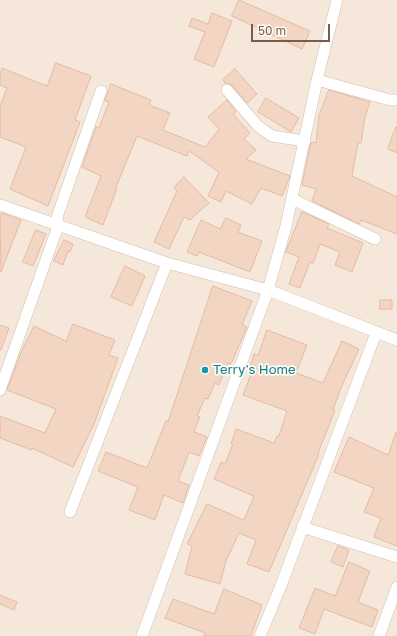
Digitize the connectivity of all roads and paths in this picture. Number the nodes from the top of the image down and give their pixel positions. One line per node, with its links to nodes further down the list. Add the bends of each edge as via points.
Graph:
1 (337, 0): 2 (street)
2 (317, 80): 5 (street); 6 (street)
3 (227, 90): 6 (street, via 258,126 272,136)
4 (101, 91): 9 (street, via 57,217)
5 (397, 100)
6 (305, 141): 7 (street)
7 (292, 199): 10 (street); 12 (street)
8 (0, 205): 9 (street)
9 (58, 226): 11 (street); 15 (street)
10 (375, 239)
11 (167, 263): 12 (street); 16 (street)
12 (268, 290): 13 (street); 20 (street)
13 (376, 333): 14 (street); 17 (street)
14 (397, 340)
15 (0, 390)
16 (70, 512)
17 (302, 527): 18 (street); 21 (street)
18 (397, 557)
19 (397, 587): 22 (street)
20 (142, 636)
21 (260, 636)
22 (379, 636)

